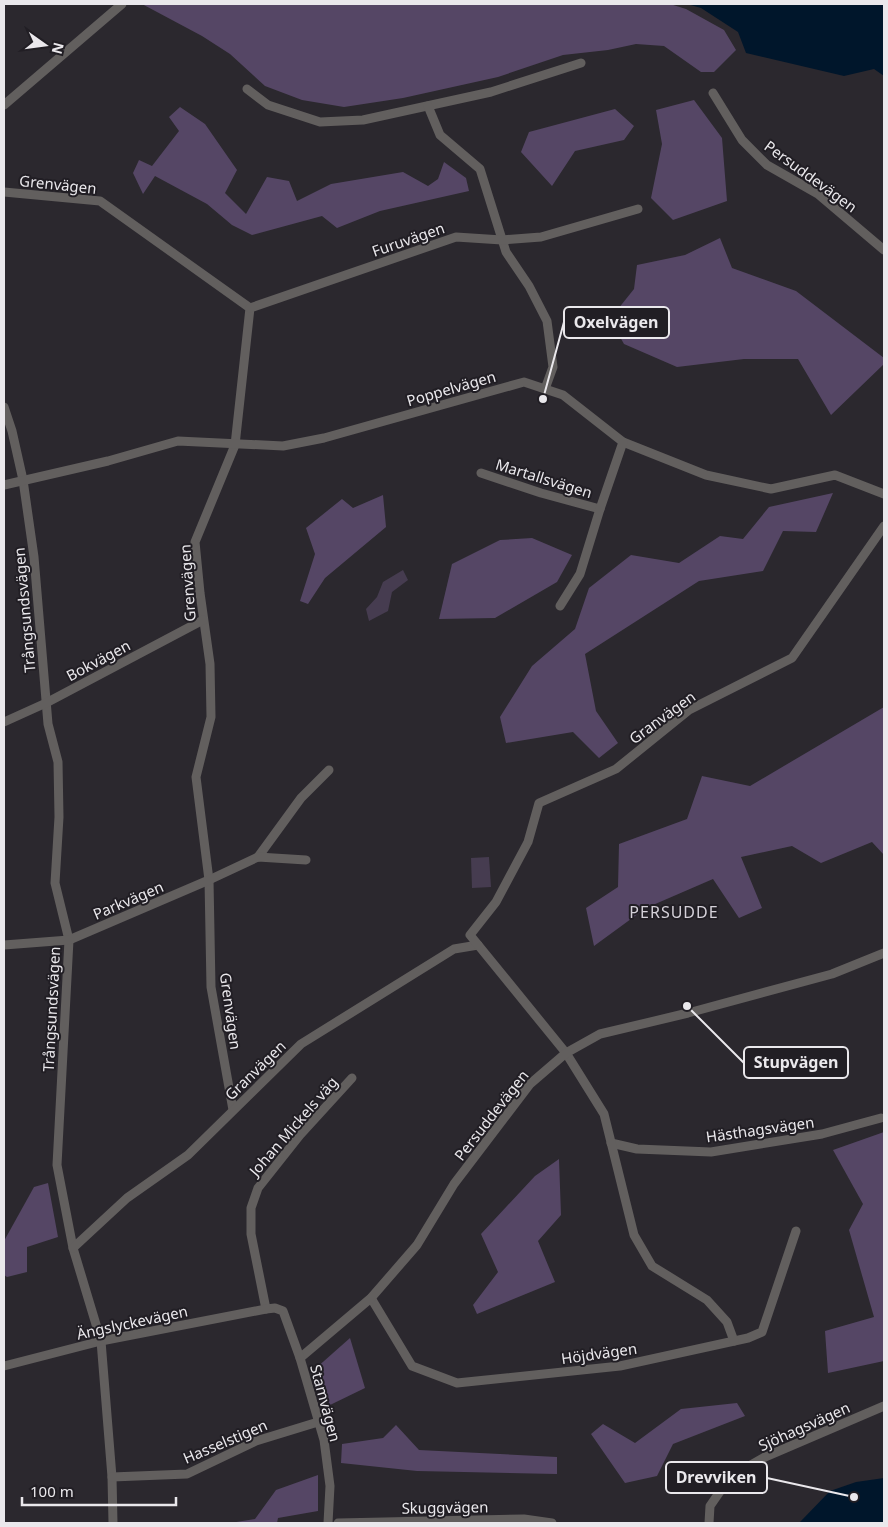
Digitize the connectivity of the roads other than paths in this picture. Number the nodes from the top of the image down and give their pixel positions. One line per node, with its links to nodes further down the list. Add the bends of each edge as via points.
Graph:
1 (122, 4): 5 (street)
2 (581, 63): 6 (street, via 491,92)
3 (247, 89): 6 (street, via 268,105 320,122 363,120)
4 (713, 93): 10 (street, Persuddevägen, via 742,140 767,165 818,194)
5 (4, 105)
6 (428, 106): 9 (street, via 440,135 480,169)
7 (4, 192): 11 (street, Grenvägen, via 100,201)
8 (638, 209): 9 (street, Furuvägen, via 541,237)
9 (502, 240): 11 (street, Furuvägen, via 456,237); 12 (street, via 547,321 553,367)
10 (884, 250)
11 (250, 308): 15 (street, Grenvägen)
12 (545, 389): 14 (street, Poppelvägen, via 563,396); 15 (street, Poppelvägen, via 524,382 324,438 283,446)
13 (4, 407): 17 (street, Trångsundsvägen)
14 (623, 442): 19 (street, Poppelvägen, via 706,475 771,489 835,475); 20 (street, Martallsvägen)
15 (235, 445): 17 (street, Poppelvägen, via 178,441); 23 (street, Grenvägen, via 195,542)
16 (481, 473): 20 (street, Martallsvägen)
17 (23, 480): 18 (street, Poppelvägen); 24 (street, Trångsundsvägen, via 34,557)
18 (4, 485)
19 (884, 494)
20 (600, 509): 22 (street, Martallsvägen, via 580,574)
21 (884, 526): 32 (street, Granvägen, via 792,658 689,710 616,769 540,803 528,842 496,902 470,935)
22 (560, 606)
23 (204, 620): 24 (street, Bokvägen); 29 (street, Grenvägen, via 210,664 211,717 196,777)
24 (46, 703): 25 (street, Bokvägen); 30 (street, Trångsundsvägen, via 58,762 55,883)
25 (4, 722)
26 (329, 770): 27 (street, Parkvägen, via 300,798)
27 (258, 856): 28 (street); 29 (street, Parkvägen)
28 (306, 860)
29 (209, 880): 30 (street, Parkvägen); 36 (street, Grenvägen, via 211,987)
30 (69, 940): 31 (street, Parkvägen); 40 (street, Trångsundsvägen, via 57,1165)
31 (4, 945)
32 (478, 945): 34 (street); 36 (street, Granvägen, via 454,949 301,1044)
33 (884, 953): 34 (street, Persuddevägen, via 832,974 600,1034)
34 (566, 1053): 38 (street, via 604,1114); 41 (street, Persuddevägen, via 530,1084 454,1184 417,1245)
35 (352, 1078): 42 (street, Johan Mickels väg, via 300,1135 258,1188 251,1208 251,1234)
36 (234, 1110): 40 (street, Granvägen, via 188,1155 127,1198)
37 (881, 1118): 38 (street, Hästhagsvägen, via 822,1134 711,1152 637,1149)
38 (611, 1143): 44 (street, via 634,1234 652,1266 707,1300 727,1322)
39 (796, 1231): 44 (street, Höjdvägen, via 762,1332)
40 (73, 1248): 43 (street, Trångsundsvägen)
41 (371, 1298): 44 (street, Höjdvägen, via 412,1366 457,1383 620,1366); 45 (street, Persuddevägen)
42 (266, 1309): 43 (street, Ängslyckevägen); 45 (street, Stamvägen, via 283,1311)
43 (101, 1341): 46 (street, Ängslyckevägen); 49 (street, Trångsundsvägen)
44 (734, 1341)
45 (300, 1358): 48 (street, Stamvägen)
46 (4, 1366)
47 (884, 1406): 54 (street, Sjöhagsvägen, via 765,1457 730,1477 710,1506)
48 (318, 1422): 49 (street, Hasselstigen, via 256,1441 188,1474); 51 (street, Stamvägen, via 324,1440 330,1486)
49 (112, 1477): 50 (street, Trångsundsvägen)
50 (114, 1523)
51 (328, 1523)
52 (338, 1523): 53 (street, Skuggvägen, via 524,1519)
53 (552, 1523)
54 (709, 1523)

